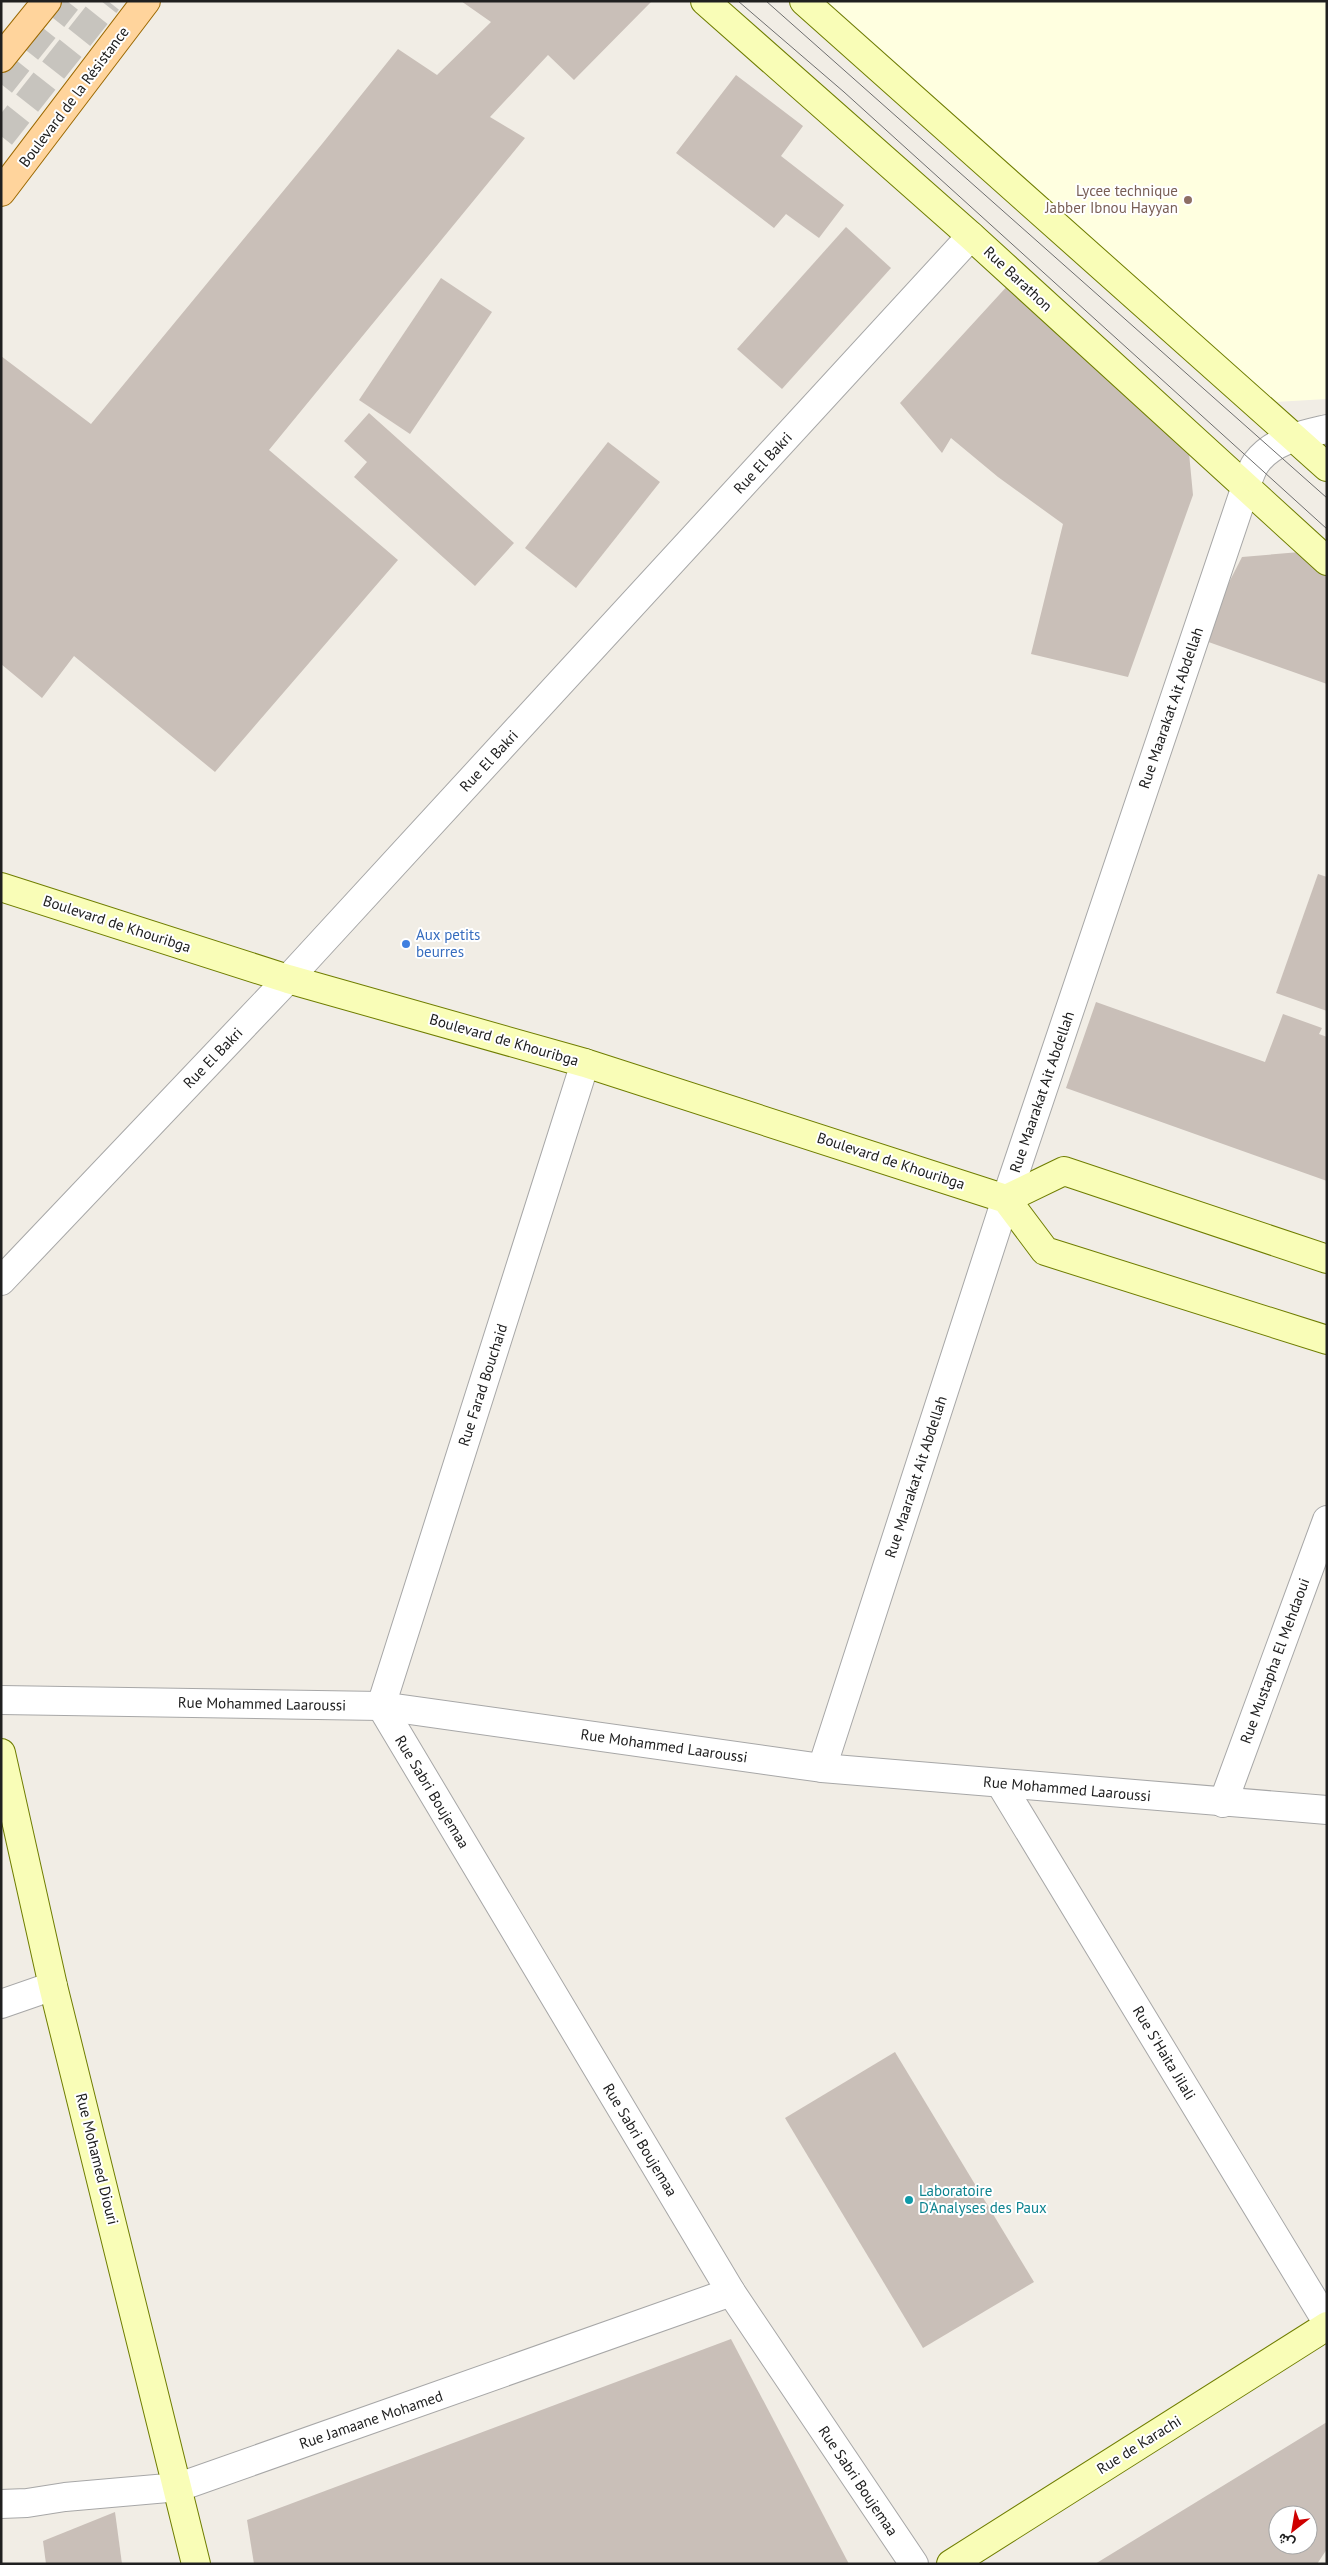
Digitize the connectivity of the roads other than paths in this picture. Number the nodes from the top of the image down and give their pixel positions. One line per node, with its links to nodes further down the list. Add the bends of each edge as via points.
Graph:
1 (46, 1): 5 (main road)
2 (146, 1): 6 (main road, Boulevard de la Résistance)
3 (705, 1): 7 (street, Rue Barathon)
4 (804, 1): 9 (street)
5 (1, 58)
6 (1, 192)
7 (972, 236): 11 (street, Rue Barathon); 14 (street, Rue El Bakri)
8 (1327, 429): 9 (street, Rue Maarakat Ait Abdellah)
9 (1293, 437): 10 (street); 11 (street, Rue Maarakat Ait Abdellah, via 1270,449 1255,464)
10 (1327, 467)
11 (1245, 489): 12 (street, Rue Barathon); 16 (street, Rue Maarakat Ait Abdellah)
12 (1327, 561)
13 (1, 887): 14 (street, Boulevard de Khouribga)
14 (288, 979): 15 (street, Boulevard de Khouribga); 18 (street, Rue El Bakri)
15 (585, 1063): 16 (street, Boulevard de Khouribga); 22 (street, Rue Farad Bouchaid)
16 (1006, 1198): 17 (street, via 1064,1171); 19 (street, via 1045,1250); 24 (street, Rue Maarakat Ait Abdellah)
17 (1327, 1259)
18 (1, 1281)
19 (1327, 1340)
20 (1327, 1520): 26 (street, Rue Mustapha El Mehdaoui)
21 (1, 1700): 22 (street, Rue Mohammed Laaroussi)
22 (381, 1706): 24 (street, Rue Mohammed Laaroussi); 30 (street, Rue Sabri Boujemaa)
23 (1, 1753): 28 (street, Rue Mohamed Diouri)
24 (822, 1768): 25 (street, Rue Mohammed Laaroussi)
25 (1000, 1783): 26 (street, Rue Mohammed Laaroussi); 31 (street, Rue S'Haita Jilali)
26 (1223, 1803): 27 (street, Rue Mohammed Laaroussi)
27 (1327, 1810)
28 (53, 1986): 29 (street); 33 (street, Rue Mohamed Diouri)
29 (1, 2004)
30 (732, 2292): 33 (street, Rue Jamaane Mohamed); 36 (street, Rue Sabri Boujemaa)
31 (1327, 2322)
32 (1327, 2326): 37 (street, Rue de Karachi)
33 (179, 2488): 34 (street, Rue Jamaane Mohamed); 35 (street, Rue Mohamed Diouri)
34 (1, 2504)
35 (196, 2564)
36 (914, 2564)
37 (951, 2564)

